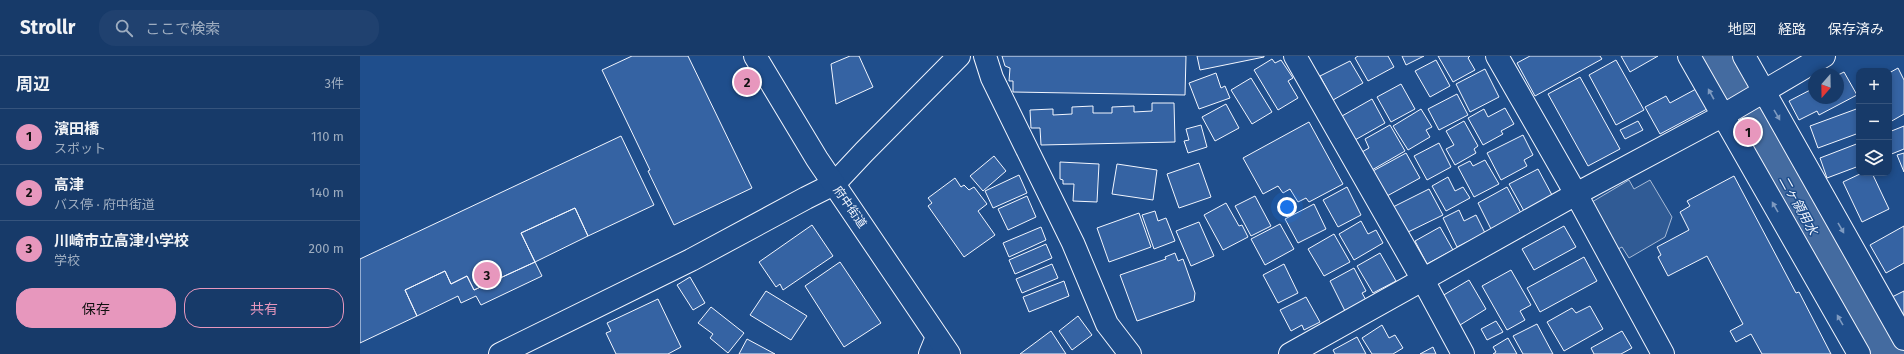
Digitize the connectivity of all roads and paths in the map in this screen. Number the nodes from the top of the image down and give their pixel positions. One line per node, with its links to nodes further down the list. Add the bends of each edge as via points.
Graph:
1 (755, 56): 11 (main road, 府中街道)
2 (959, 56): 11 (main road)
3 (985, 56): 17 (main road, via 992,78 1073,243 1107,324)
4 (1295, 56): 13 (main road)
5 (1496, 56): 12 (main road)
6 (1689, 56): 10 (main road, one-way to 6)
7 (1744, 56): 9 (main road)
8 (1824, 56): 9 (main road)
9 (1759, 94): 10 (main road); 14 (main road, one-way to 14)
10 (1727, 113): 12 (main road); 21 (main road, one-way to 10)
11 (834, 184): 15 (main road, 府中街道); 16 (main road, via 691,260)
12 (1576, 194): 13 (main road); 20 (main road)
13 (1423, 280): 18 (main road); 19 (main road)
14 (1904, 339)
15 (939, 348)
16 (500, 354)
17 (1130, 354)
18 (1290, 354)
19 (1463, 354)
20 (1663, 354)
21 (1859, 354)

